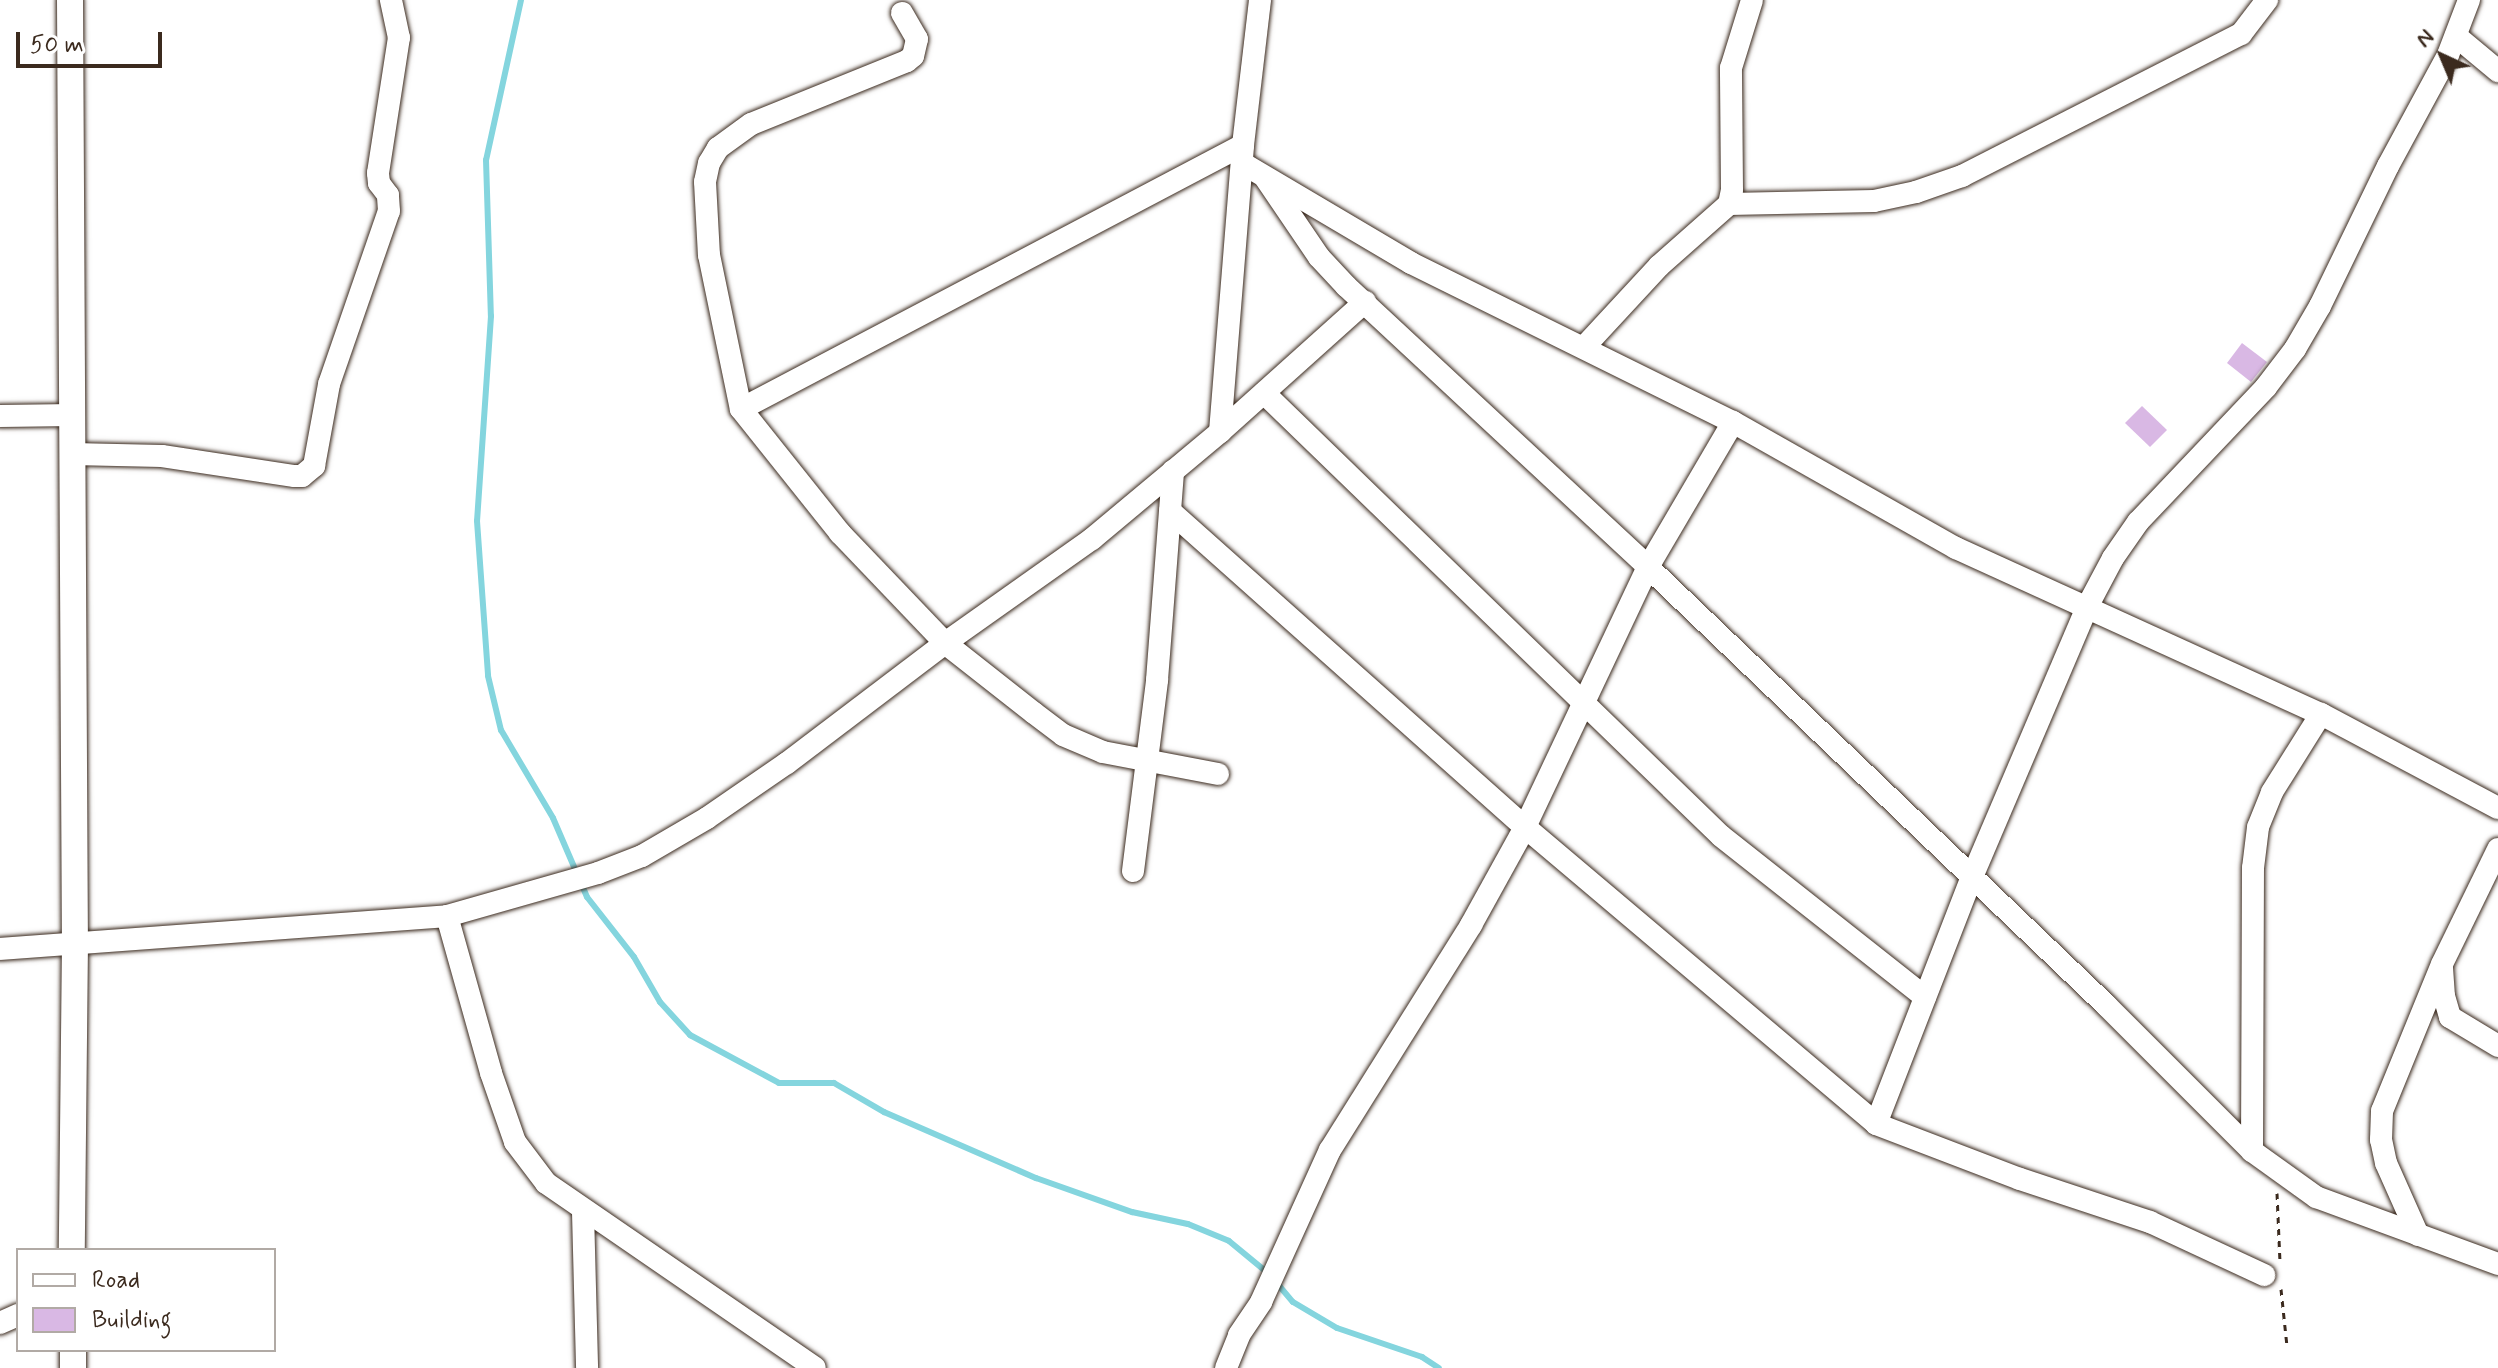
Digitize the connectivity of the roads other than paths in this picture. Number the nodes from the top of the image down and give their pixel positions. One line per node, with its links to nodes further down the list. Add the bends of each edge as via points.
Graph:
1 (70, 0): 17 (street)
2 (391, 0): 21 (street, via 399,38 378,173 389,211 329,384 314,466 295,476 162,456)
3 (1260, 0): 10 (street)
4 (1752, 0): 12 (street, via 1731,68)
5 (2267, 0): 12 (street, via 2241,34 1962,176 1874,201)
6 (2469, 0): 8 (street)
7 (902, 13): 16 (street, via 917,39 907,61 751,124 718,148 709,163 709,255)
8 (2456, 36): 9 (street); 25 (street, via 2295,349 2266,387 2138,522)
9 (2498, 71)
10 (1242, 154): 11 (street); 16 (street); 20 (street)
11 (1266, 179): 13 (street, via 1319,257); 14 (street, via 1411,263)
12 (1729, 204): 14 (street, via 1659,266)
13 (1365, 302): 15 (street); 24 (street)
14 (1585, 346): 19 (street)
15 (1264, 393): 20 (street); 27 (street)
16 (741, 409): 26 (street, via 840,533)
17 (74, 415): 18 (street); 21 (street)
18 (0, 416)
19 (1733, 422): 24 (street); 25 (street, via 1956,548)
20 (1220, 432): 22 (street)
21 (72, 454): 37 (street)
22 (1173, 471): 23 (street); 26 (street, via 1092,539)
23 (1170, 511): 29 (street); 32 (street)
24 (1648, 567): 27 (street); 35 (street)
25 (2087, 607): 28 (street); 35 (street)
26 (945, 643): 29 (street, via 1063,735 1103,752); 36 (street, via 787,763 642,856 555,887)
27 (1587, 703): 32 (street); 40 (street, via 1748,860)
28 (2321, 714): 31 (street); 43 (street, via 2272,792 2258,827 2253,868)
29 (1148, 760): 30 (street); 34 (street)
30 (1218, 774)
31 (2498, 808)
32 (1525, 827): 42 (street); 51 (street, via 1471,925 1330,1150)
33 (2498, 849): 39 (street)
34 (1133, 871)
35 (1972, 877): 40 (street); 43 (street)
36 (447, 916): 37 (street); 44 (street, via 515,1142 546,1183)
37 (75, 942): 38 (street); 46 (street)
38 (0, 949)
39 (2442, 964): 41 (street, via 2450,1017); 45 (street, via 2382,1111 2386,1163)
40 (1925, 997): 42 (street)
41 (2498, 1046)
42 (1876, 1124): 48 (street, via 2150,1222)
43 (2252, 1151): 45 (street, via 2316,1197)
44 (583, 1212): 49 (street); 50 (street)
45 (2418, 1235): 47 (street)
46 (72, 1248)
47 (2498, 1264)
48 (2275, 1277)
49 (587, 1368)
50 (815, 1368)
51 (1226, 1368)

